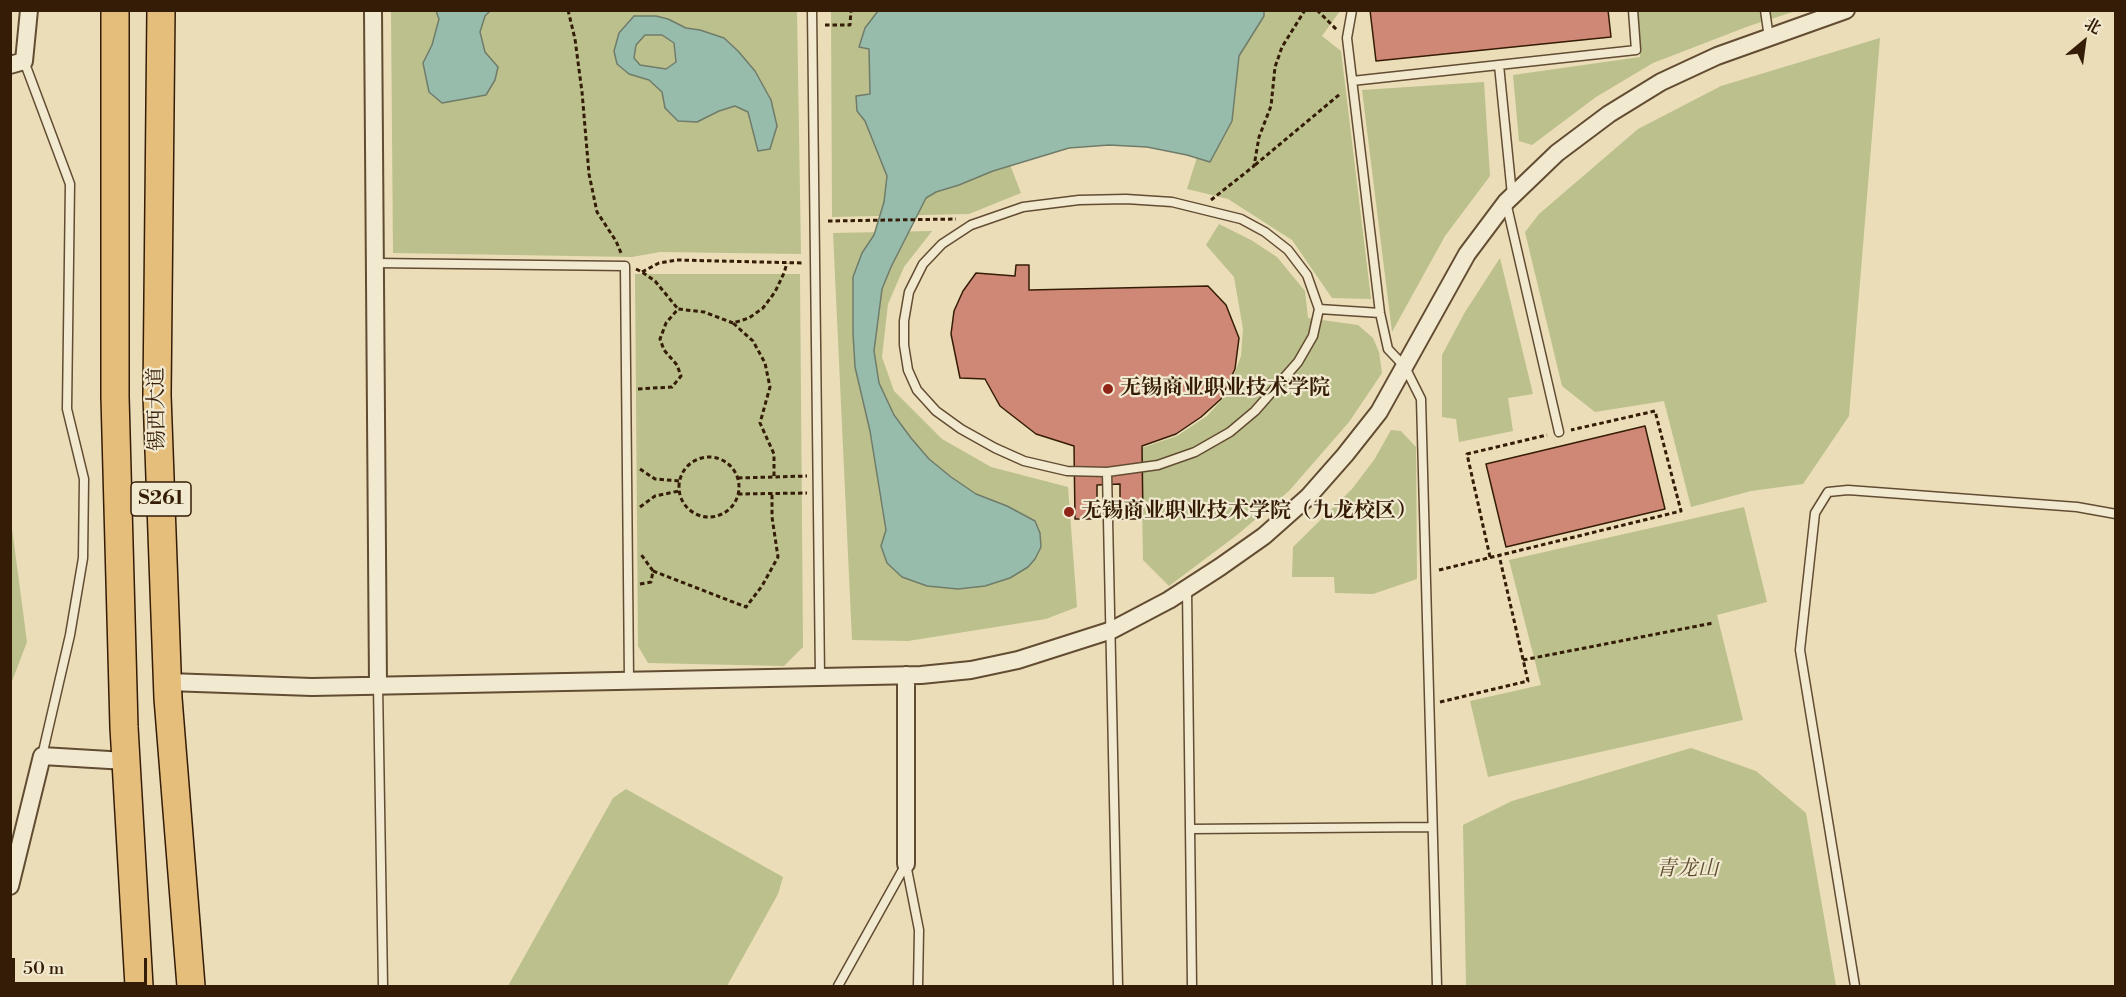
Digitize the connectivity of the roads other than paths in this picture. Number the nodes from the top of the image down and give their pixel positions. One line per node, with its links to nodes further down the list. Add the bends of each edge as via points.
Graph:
1 (115, 10): 30 (main road, 锡西大道 / S261, via 115,397)
2 (160, 10): 27 (main road, 锡西大道 / S261, via 157,395)
3 (374, 10): 15 (street)
4 (812, 10): 25 (lane)
5 (1352, 10): 13 (lane, via 1347,38)
6 (1634, 10): 12 (lane, via 1636,50)
7 (1764, 10): 10 (lane)
8 (1846, 10): 10 (street)
9 (31, 11): 11 (street)
10 (1768, 38): 14 (street, via 1708,60 1617,108 1557,153)
11 (17, 63): 29 (lane, via 70,184 67,409 84,479 83,558)
12 (1499, 65): 13 (lane); 14 (lane)
13 (1352, 81): 17 (lane)
14 (1509, 199): 18 (street, via 1467,254); 19 (lane)
15 (375, 263): 26 (lane, via 626,266); 28 (street)
16 (1319, 309): 17 (lane); 20 (lane, via 1313,336 1298,362 1261,405 1230,432 1195,452 1167,462); 20 (lane, via 1307,275 1288,250 1265,232 1241,219 1172,202 1079,200 1023,207 971,225 942,244 923,264 909,292 904,321 908,370 917,390 936,411 995,448 1024,461 1067,471)
17 (1380, 314): 18 (lane, via 1388,349)
18 (1405, 367): 22 (street, via 1380,412 1308,497 1264,536); 31 (lane, via 1421,399)
19 (1559, 432)
20 (1107, 472): 23 (lane)
21 (2115, 514): 43 (lane, via 2077,507 1848,490 1828,492 1815,513 1800,650)
22 (1187, 588): 23 (street); 32 (lane)
23 (1112, 630): 24 (street, via 1018,660 971,670); 40 (lane)
24 (906, 675): 25 (street); 33 (street)
25 (820, 677): 26 (street)
26 (629, 681): 28 (street)
27 (168, 682): 28 (street); 36 (main road, 锡西大道 / S261)
28 (378, 685): 37 (lane)
29 (42, 756): 30 (street); 34 (street)
30 (126, 761): 35 (main road, 锡西大道 / S261)
31 (1432, 827): 32 (lane); 42 (lane)
32 (1190, 829): 41 (lane)
33 (906, 864): 38 (lane); 39 (lane, via 919,930)
34 (10, 886)
35 (139, 987)
36 (191, 987)
37 (383, 987)
38 (838, 987)
39 (918, 987)
40 (1118, 987)
41 (1192, 987)
42 (1437, 987)
43 (1855, 987)

